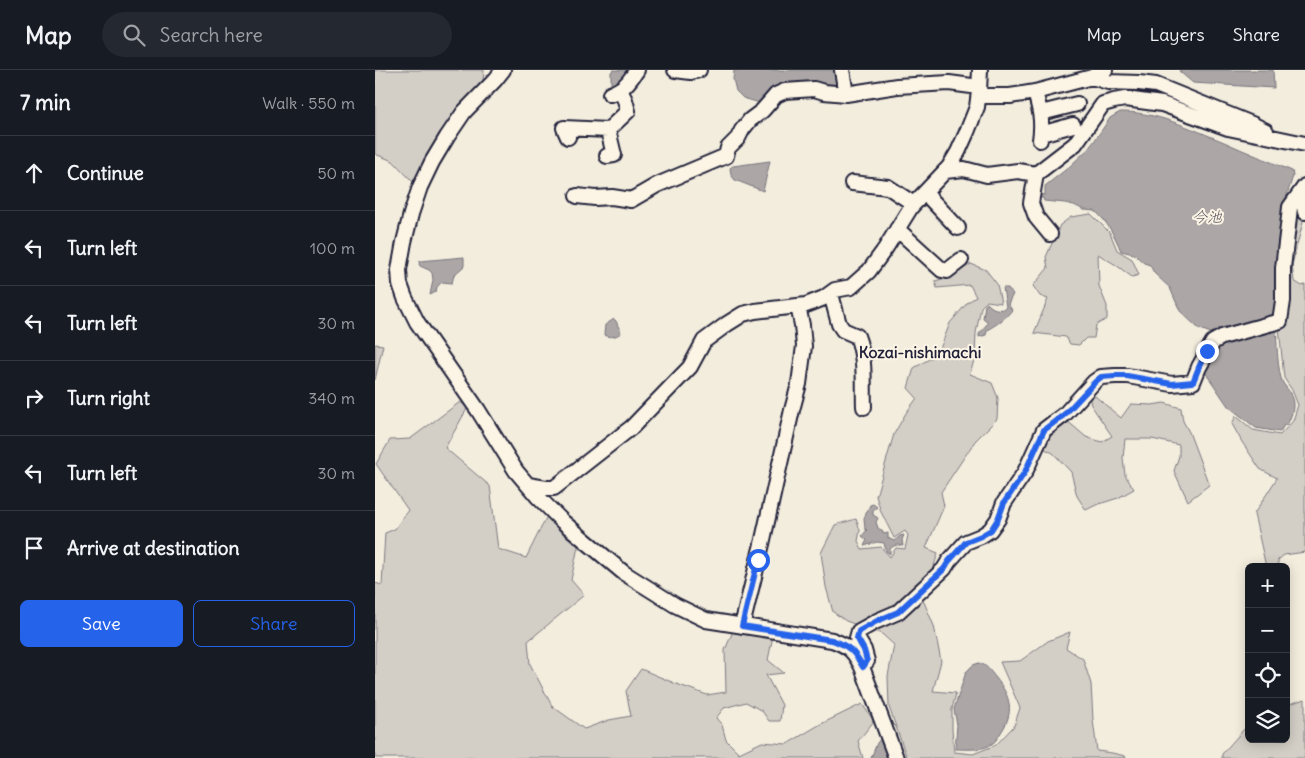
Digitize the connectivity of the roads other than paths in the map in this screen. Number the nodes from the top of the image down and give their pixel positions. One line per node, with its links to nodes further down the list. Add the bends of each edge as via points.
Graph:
1 (503, 70): 34 (street, via 464,112 433,162 411,214 399,270 400,284 417,322)
2 (637, 70): 14 (street, via 629,82 615,92 625,100 628,111)
3 (675, 70): 4 (street)
4 (699, 70)
5 (842, 70): 10 (street)
6 (980, 70): 8 (street)
7 (1099, 73): 9 (street); 16 (street, via 1108,82 1155,85)
8 (979, 91): 9 (street, via 1009,96); 10 (street, via 949,84 897,86); 19 (street, via 977,107 967,132)
9 (1035, 92): 12 (street)
10 (846, 94): 24 (street, via 814,89 785,91 776,95 750,120 728,148 727,156 657,185 631,200 612,196)
11 (1077, 104): 12 (street)
12 (1041, 113): 13 (street, via 1041,137)
13 (1073, 125)
14 (608, 130): 15 (street, via 564,128); 18 (street, via 614,155)
15 (568, 138)
16 (1282, 139): 17 (street); 20 (street, via 1228,128 1162,104 1114,100 1103,104 1075,144)
17 (1305, 144)
18 (607, 156)
19 (945, 171): 20 (street, via 964,169 987,175 1018,171); 23 (street)
20 (1036, 174): 29 (street, via 1031,203 1036,217)
21 (852, 183): 25 (street, via 888,187)
22 (1305, 188): 26 (street); 36 (street, via 1290,207 1279,321 1213,342 1193,382 1172,384 1127,376 1101,377 1065,414 1044,430 1025,472 991,530 966,542 944,569 898,612 859,631 857,638 867,661)
23 (925, 193): 25 (street); 27 (street)
24 (577, 196)
25 (914, 204): 28 (street)
26 (1305, 212)
27 (958, 228)
28 (897, 229): 30 (street, via 942,270 947,271); 31 (street, via 869,271 851,287)
29 (1050, 234)
30 (961, 260)
31 (831, 294): 32 (street); 33 (street, via 839,324 843,330 857,336 861,345)
32 (798, 306): 34 (street, via 743,314 727,324 704,341 689,367 632,427 555,488); 35 (street, via 804,346 799,384)
33 (864, 408)
34 (528, 485): 35 (street, via 563,522 624,573 705,620)
35 (742, 626): 36 (street, via 844,644 856,654)
36 (863, 667): 37 (street)
37 (896, 758)

